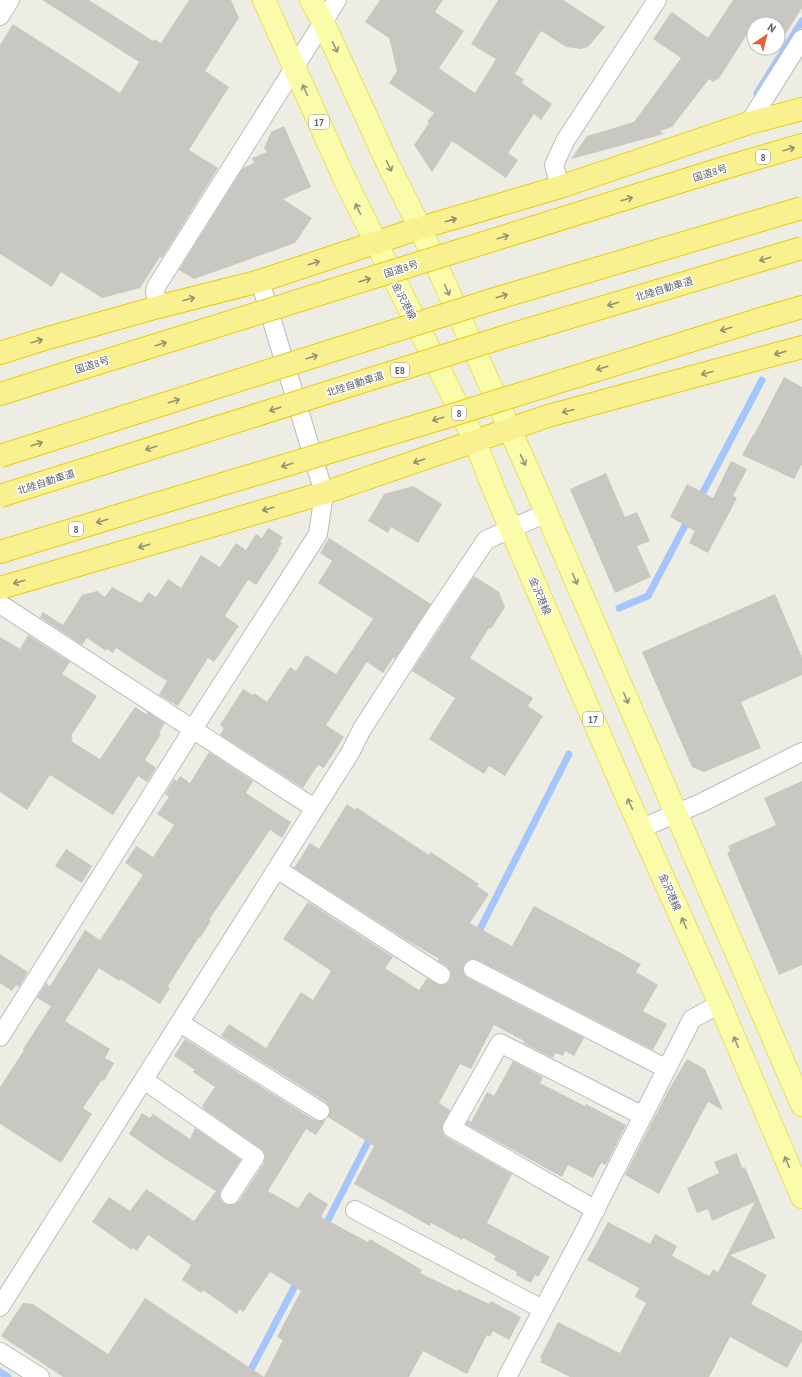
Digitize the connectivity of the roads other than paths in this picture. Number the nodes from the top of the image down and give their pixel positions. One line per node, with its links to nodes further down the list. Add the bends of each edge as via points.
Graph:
1 (10, 0): 6 (street)
2 (264, 0): 9 (main road, 金沢港線 / 17)
3 (311, 0): 7 (main road)
4 (337, 0): 7 (street)
5 (658, 0): 13 (street, via 565,141 554,165)
6 (0, 16)
7 (323, 22): 9 (street); 15 (main road, one-way to 15)
8 (802, 39): 11 (street)
9 (295, 68): 16 (main road, 金沢港線 / 17, one-way to 9); 19 (street, via 156,287)
10 (802, 108): 11 (highway)
11 (749, 123): 13 (highway)
12 (802, 145): 23 (highway, 国道8号 / 8, one-way to 12, bridge)
13 (560, 187): 15 (highway, one-way to 13)
14 (802, 208): 26 (highway, one-way to 14, bridge, via 498,298)
15 (420, 228): 16 (highway); 24 (main road, one-way to 24)
16 (375, 244): 18 (highway, one-way to 16); 25 (main road, 金沢港線 / 17)
17 (802, 248): 28 (highway, 北陸自動車道 / E8, one-way to 28, bridge, via 510,335)
18 (260, 281): 19 (highway, one-way to 18); 27 (street)
19 (158, 307): 22 (highway, one-way to 19)
20 (802, 308): 31 (highway, 8, one-way to 31, bridge)
21 (802, 347): 24 (highway, one-way to 24)
22 (0, 353)
23 (0, 394)
24 (508, 429): 25 (highway); 29 (main road, one-way to 29)
25 (475, 441): 27 (highway, one-way to 27); 30 (main road, 金沢港線 / 17)
26 (0, 456)
27 (324, 493): 32 (highway, one-way to 32); 34 (street, via 318,534)
28 (0, 496)
29 (546, 513): 30 (street); 37 (main road, one-way to 37)
30 (511, 529): 36 (street, via 486,540 362,729 350,753); 38 (main road, 金沢港線 / 17, one-way to 30)
31 (0, 552)
32 (0, 588)
33 (0, 604): 34 (street)
34 (193, 728): 36 (street); 44 (street)
35 (802, 752): 37 (street, via 701,803)
36 (314, 808): 39 (street)
37 (675, 813): 38 (street); 47 (main road)
38 (642, 828): 42 (main road, 金沢港線 / 17, one-way to 38)
39 (277, 869): 41 (street); 43 (street)
40 (473, 969): 45 (street)
41 (441, 975)
42 (720, 1004): 45 (street, via 692,1019); 51 (main road, 金沢港線 / 17, one-way to 42)
43 (180, 1023): 46 (street); 48 (street)
44 (0, 1037)
45 (666, 1069): 49 (street)
46 (144, 1080): 50 (street, via 256,1157); 54 (street)
47 (802, 1105)
48 (320, 1111)
49 (643, 1116): 53 (street); 53 (street, via 500,1043 452,1128)
50 (230, 1195)
51 (802, 1197)
52 (355, 1210): 55 (street)
53 (596, 1210): 55 (street)
54 (0, 1307)
55 (542, 1309): 58 (street)
56 (0, 1352): 57 (street)
57 (40, 1377)
58 (507, 1377)

